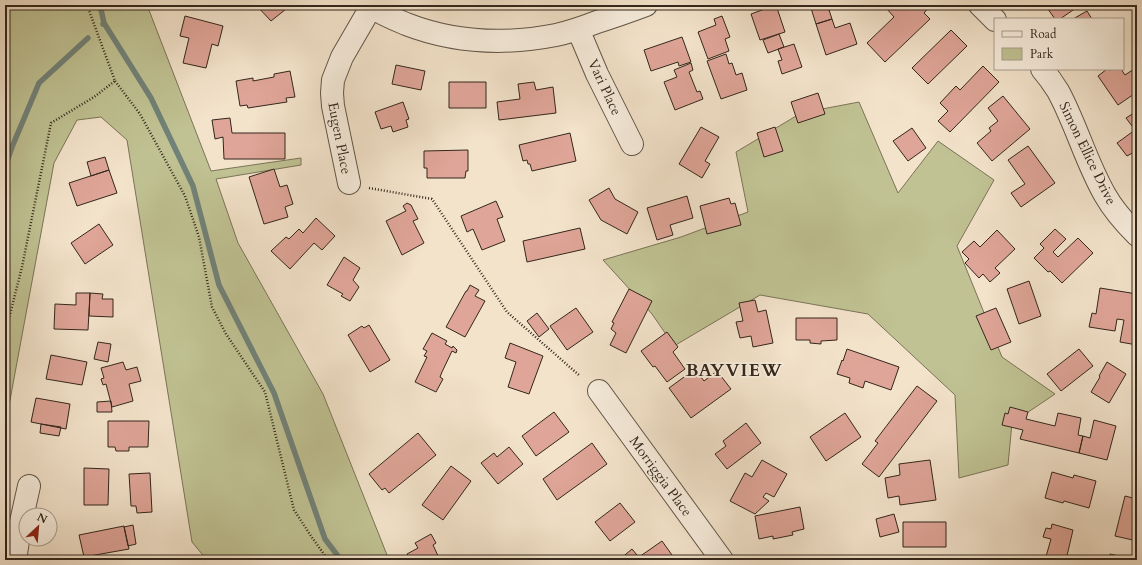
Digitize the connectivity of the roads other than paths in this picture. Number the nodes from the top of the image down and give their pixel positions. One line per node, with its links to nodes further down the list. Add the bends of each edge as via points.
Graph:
1 (646, 5): 5 (street)
2 (980, 5): 4 (street)
3 (369, 6): 5 (street, via 424,30 481,41 535,38); 8 (street, Eugen Place, via 342,57 333,80 332,93 333,106)
4 (994, 19)
5 (578, 29): 7 (street, Vari Place)
6 (1043, 70): 9 (street, Simon Ellice Drive, via 1058,91 1105,196)
7 (632, 144)
8 (359, 186)
9 (1137, 235)
10 (600, 391): 13 (street, Morriggia Place)
11 (29, 486): 12 (street)
12 (15, 560)
13 (722, 560)

